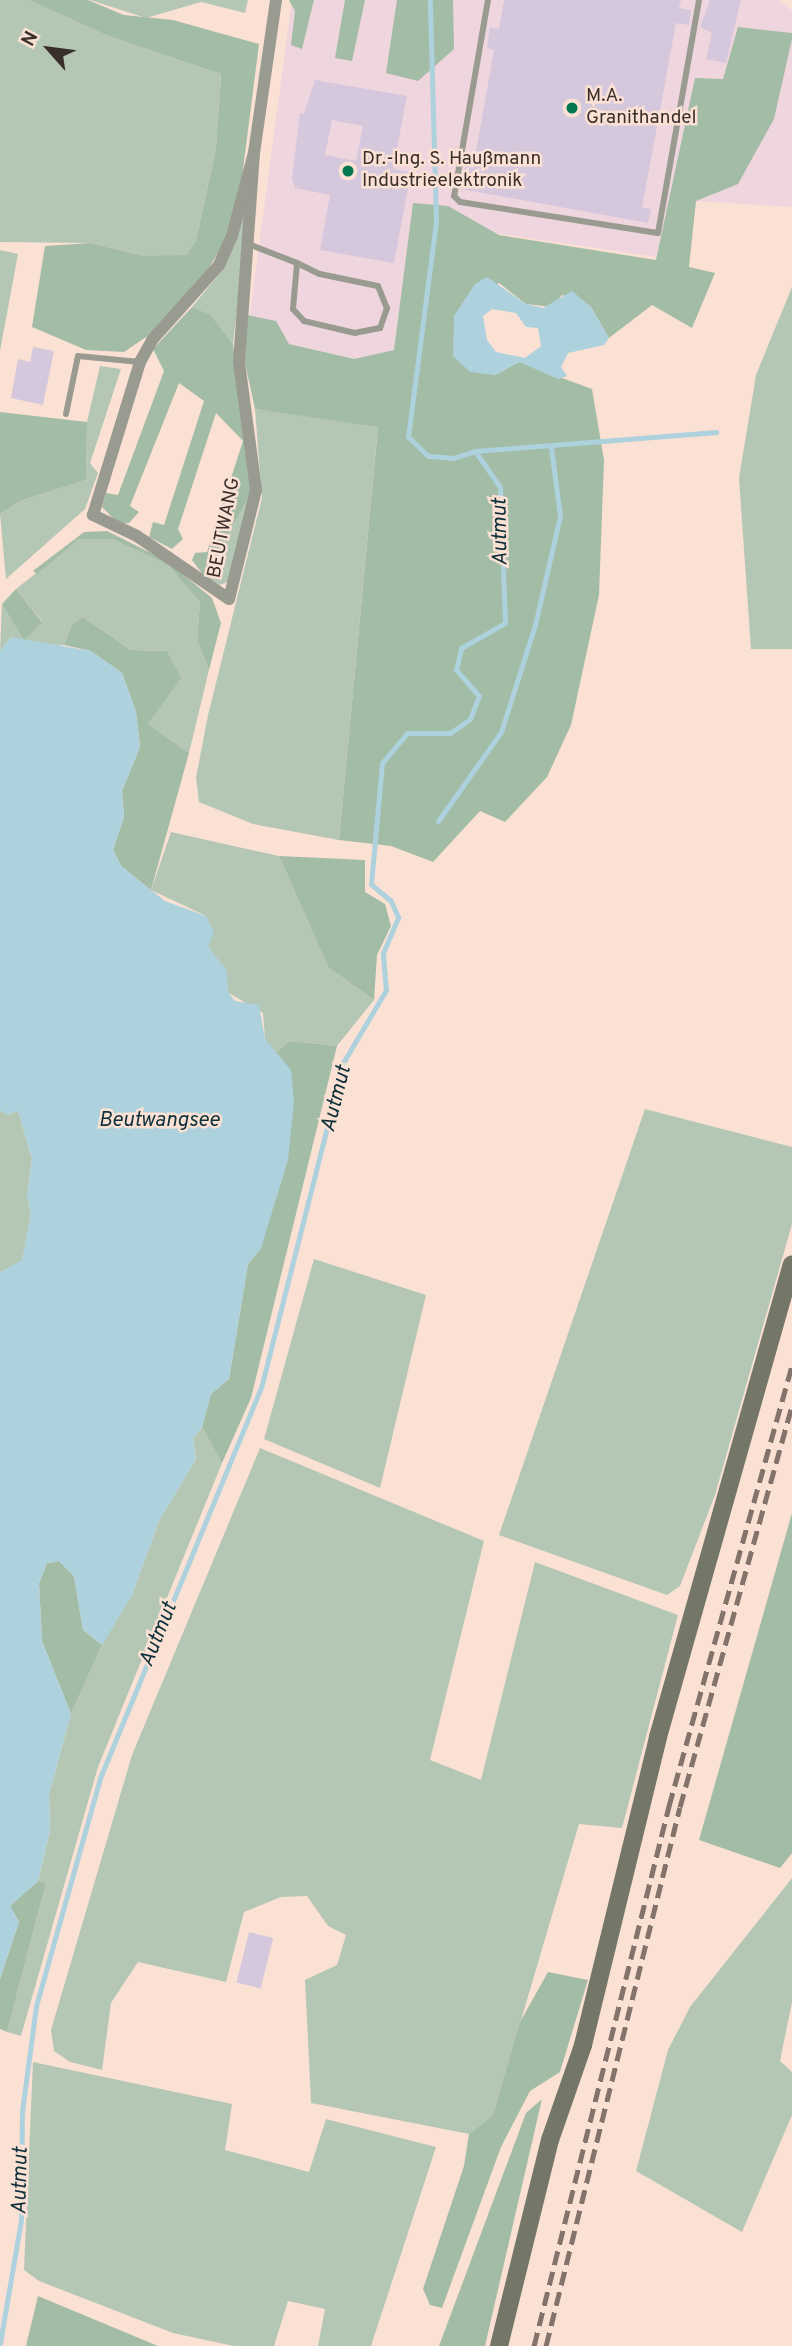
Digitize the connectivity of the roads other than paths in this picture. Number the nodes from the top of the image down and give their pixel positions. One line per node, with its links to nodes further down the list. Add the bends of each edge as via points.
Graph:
1 (276, 0): 4 (street, BEUTWANG)
2 (488, 0): 3 (lane, via 454,196 460,202 657,233)
3 (699, 0)
4 (254, 153): 5 (street, BEUTWANG); 7 (street, BEUTWANG, via 219,265 152,340)
5 (251, 245): 6 (lane); 7 (street, BEUTWANG, via 239,362 256,490 229,599 137,536 93,515)
6 (297, 263): 6 (lane, via 378,286 387,308 380,328 355,333 304,321 293,309)
7 (140, 362): 8 (lane, via 78,356)
8 (66, 414)
9 (792, 1265): 10 (street, via 658,1737 583,2045 550,2140)
10 (499, 2346)

